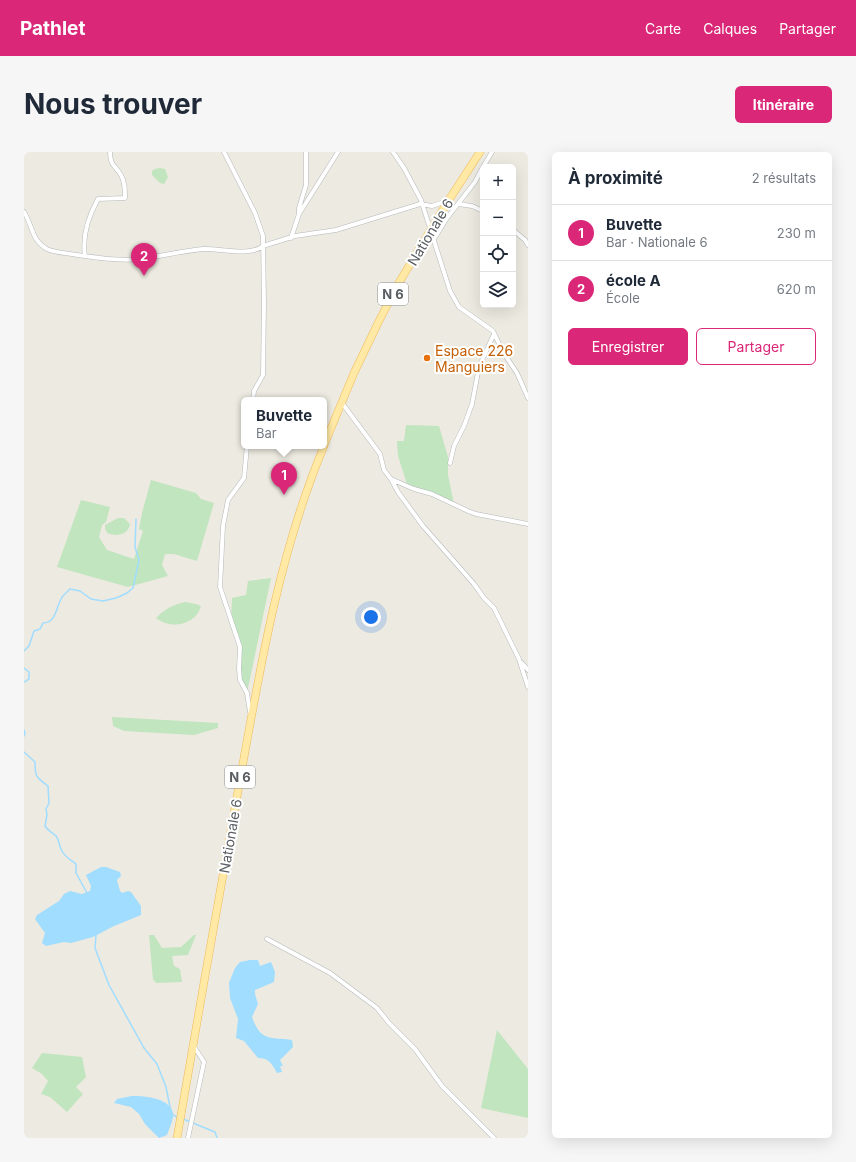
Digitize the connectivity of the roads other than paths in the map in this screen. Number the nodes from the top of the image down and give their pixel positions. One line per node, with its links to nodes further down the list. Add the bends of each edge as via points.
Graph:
1 (110, 152): 22 (street, via 112,165 121,174 125,198 98,199 84,237)
2 (224, 152): 21 (street, via 256,212 263,236)
3 (306, 152): 15 (street, via 306,185)
4 (338, 152): 15 (street)
5 (393, 152): 11 (street)
6 (480, 152): 10 (main road, Nationale 6 / N 6)
7 (492, 152): 8 (street)
8 (485, 164)
9 (480, 173): 12 (street)
10 (448, 201): 11 (street, via 432,206); 16 (main road, Nationale 6 / N 6)
11 (422, 204): 16 (street); 18 (street, via 336,230)
12 (458, 204): 13 (street); 19 (street)
13 (480, 210)
14 (24, 212): 22 (street, via 38,242 48,249)
15 (299, 214): 18 (street)
16 (431, 229): 19 (street); 26 (main road, Nationale 6 / N 6, via 378,321)
17 (516, 233): 20 (street)
18 (291, 238): 21 (street)
19 (434, 239): 23 (street, via 450,290 459,307 487,326)
20 (528, 244)
21 (263, 246): 22 (street, via 259,250 205,249 140,259 116,260); 24 (street, via 263,375)
22 (85, 256)
23 (494, 334): 25 (street, via 517,373); 30 (street, via 479,367 472,404 454,446)
24 (253, 397)
25 (528, 398)
26 (342, 402): 27 (main road, Nationale 6 / N 6); 31 (street, via 380,454 384,470)
27 (327, 439)
28 (247, 449): 36 (street, via 244,478 228,500 223,526 220,588 240,647 240,680 247,693)
29 (323, 449): 36 (main road, Nationale 6 / N 6, via 284,563)
30 (450, 463)
31 (391, 479): 32 (street, via 476,514); 33 (street, via 423,526 494,608)
32 (528, 524)
33 (520, 659): 34 (street); 35 (street)
34 (528, 670)
35 (528, 687)
36 (251, 717): 38 (main road, Nationale 6 / N 6)
37 (268, 939): 41 (street, via 330,973 377,1008 415,1049 442,1086)
38 (193, 1045): 39 (main road, Nationale 6 / N 6); 40 (street, via 204,1062)
39 (177, 1138)
40 (188, 1138)
41 (494, 1138)

